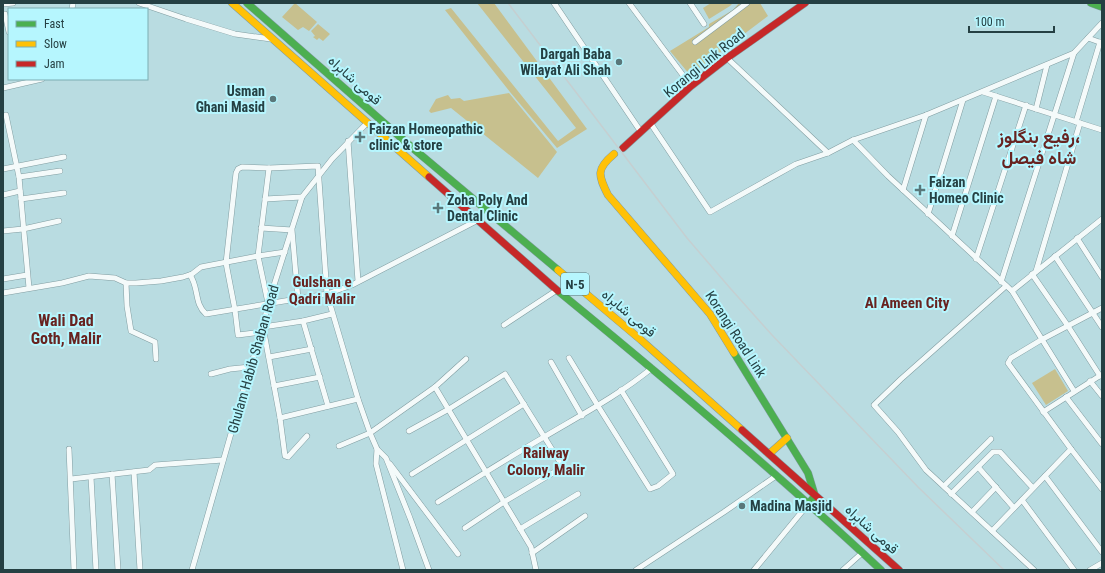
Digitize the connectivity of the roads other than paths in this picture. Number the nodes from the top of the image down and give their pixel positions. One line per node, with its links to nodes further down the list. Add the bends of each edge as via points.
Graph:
1 (13, 3): 10 (street)
2 (139, 3): 16 (street, via 235,34)
3 (232, 3): 16 (main road, قومی شاہراہ / N-5)
4 (247, 3): 19 (main road, قومی شاہراہ / N-5)
5 (554, 3): 40 (street)
6 (629, 3): 26 (street)
7 (690, 3): 13 (street)
8 (747, 3): 17 (street)
9 (805, 3): 22 (main road, Korangi Link Road)
10 (3, 4)
11 (6, 14): 14 (street)
12 (1102, 23): 15 (street)
13 (704, 24)
14 (8, 26)
15 (1088, 38): 18 (street); 20 (street)
16 (274, 40): 21 (main road, قومی شاہراہ / N-5)
17 (695, 42)
18 (1101, 43): 36 (street)
19 (297, 46): 21 (main road); 139 (main road, قومی شاہراہ / N-5, via 415,150 641,340)
20 (1074, 53): 23 (street); 35 (street)
21 (291, 55): 37 (main road, قومی شاہراہ / N-5)
22 (727, 58): 26 (main road, Korangi Link Road); 44 (street)
23 (1047, 65): 28 (street); 32 (street)
24 (34, 80): 25 (street)
25 (19, 82): 27 (street)
26 (691, 86): 38 (main road, Korangi Link Road)
27 (3, 88)
28 (983, 92): 29 (street); 30 (street)
29 (996, 96): 31 (street); 68 (street)
30 (963, 100): 34 (street); 60 (street)
31 (1026, 105): 32 (street); 73 (street)
32 (1036, 109): 35 (street)
33 (6, 115): 47 (street)
34 (926, 115): 41 (street); 53 (street)
35 (1055, 115): 36 (street); 81 (street)
36 (1078, 122): 39 (street); 75 (street)
37 (367, 123): 42 (street, Ghulam Habib Shaban Road); 61 (main road, قومی شاہراہ / N-5)
38 (651, 124): 40 (main road, Korangi Link Road); 44 (street, via 710,212 796,164)
39 (1102, 130)
40 (641, 132): 43 (main road, Korangi Link Road)
41 (853, 140): 44 (street); 53 (street)
42 (348, 141): 51 (street, Ghulam Habib Shaban Road); 80 (street)
43 (623, 148)
44 (828, 153)
45 (614, 154): 131 (main road, Korangi Road Link, via 603,163 599,172 608,194 710,314)
46 (64, 157): 47 (street)
47 (17, 167): 49 (street); 52 (street)
48 (269, 168): 51 (street, via 318,166); 58 (street); 74 (street, via 242,167 236,173)
49 (3, 169)
50 (60, 171): 52 (street)
51 (319, 176): 57 (street, Ghulam Habib Shaban Road); 88 (street)
52 (19, 177): 54 (street)
53 (903, 190): 60 (street)
54 (20, 191): 56 (street); 59 (street)
55 (64, 193): 59 (street)
56 (3, 195)
57 (302, 197): 58 (street); 66 (street, Ghulam Habib Shaban Road)
58 (265, 199): 64 (street)
59 (21, 200): 65 (street)
60 (928, 214): 68 (street)
61 (478, 220): 80 (street); 85 (main road, قومی شاہراہ / N-5)
62 (59, 221): 65 (street)
63 (1101, 221): 69 (street)
64 (261, 228): 66 (street); 71 (street)
65 (23, 229): 67 (street); 76 (street)
66 (292, 230): 70 (street, Ghulam Habib Shaban Road); 89 (street)
67 (3, 231)
68 (952, 236): 73 (street)
69 (1076, 238): 72 (street); 78 (street)
70 (285, 252): 71 (street); 90 (street, Ghulam Habib Shaban Road)
71 (258, 256): 74 (street); 90 (street)
72 (1054, 256): 75 (street); 93 (street)
73 (976, 258): 81 (street)
74 (226, 263): 77 (street, via 201,267); 92 (street)
75 (1034, 273): 86 (street); 97 (street)
76 (28, 274): 79 (street); 84 (street)
77 (190, 274): 82 (street, via 161,281); 92 (street, via 199,306 206,314)
78 (1102, 277)
79 (3, 279)
80 (358, 281): 88 (street)
81 (1001, 282): 83 (street)
82 (126, 283): 84 (street, via 115,278 89,276 62,284); 103 (street, via 131,332 155,342)
83 (1006, 286): 86 (street); 152 (street, via 874,405 926,470)
84 (29, 288): 87 (street)
85 (557, 290): 96 (street); 108 (main road, قومی شاہراہ / N-5)
86 (1012, 291): 100 (street)
87 (3, 293)
88 (327, 294): 89 (street); 94 (street)
89 (298, 299): 90 (street)
90 (268, 304): 92 (street); 99 (street, Ghulam Habib Shaban Road)
91 (1102, 308): 93 (street)
92 (235, 310): 99 (street, via 238,335)
93 (1093, 313): 97 (street); 98 (street)
94 (332, 314): 95 (street); 119 (street)
95 (303, 321): 99 (street); 101 (street)
96 (504, 325)
97 (1068, 326): 100 (street); 110 (street)
98 (1102, 327)
99 (262, 330): 102 (street); 107 (street, Ghulam Habib Shaban Road)
100 (1041, 340): 116 (street); 124 (street, via 1011,358 1008,363)
101 (312, 349): 102 (street); 111 (street)
102 (269, 357): 113 (street)
103 (156, 358)
104 (569, 358): 122 (street)
105 (466, 359): 114 (street)
106 (550, 362): 125 (street)
107 (250, 367): 109 (street); 141 (street, Ghulam Habib Shaban Road)
108 (652, 368): 115 (street); 147 (main road, قومی شاہراہ / N-5)
109 (211, 374)
110 (1101, 375): 112 (street)
111 (320, 377): 113 (street); 121 (street)
112 (1090, 382): 116 (street); 117 (street)
113 (274, 386): 126 (street)
114 (435, 387): 123 (street); 128 (street)
115 (621, 390): 122 (street); 122 (street, via 673,474 658,486 650,489)
116 (1074, 391): 118 (street)
117 (1102, 396)
118 (1066, 397): 124 (street); 134 (street)
119 (358, 398): 121 (street); 128 (street)
120 (524, 404): 123 (street, via 505,374); 130 (street); 133 (street)
121 (328, 406): 126 (street)
122 (598, 406): 125 (street)
123 (449, 409): 127 (street); 133 (street)
124 (1043, 412): 137 (street)
125 (582, 416): 130 (street)
126 (280, 418): 129 (street, via 286,457)
127 (409, 431)
128 (370, 433): 135 (street); 138 (street)
129 (307, 436)
130 (544, 437): 144 (street); 160 (street, via 563,466)
131 (787, 438): 139 (main road); 157 (main road, Korangi Road Link, via 808,473)
132 (991, 439): 152 (street)
133 (467, 440): 144 (street); 146 (street)
134 (1102, 444)
135 (339, 446)
136 (69, 449): 150 (street)
137 (1070, 449): 148 (street); 151 (street)
138 (377, 450): 140 (street); 178 (street, via 376,464)
139 (770, 454): 157 (main road, قومی شاہراہ / N-5)
140 (386, 458): 171 (street); 179 (street)
141 (223, 460): 143 (street, via 155,465 149,470); 177 (street, Ghulam Habib Shaban Road)
142 (978, 467): 153 (street); 154 (street, via 993,452 1000,452); 156 (street)
143 (134, 472): 145 (street); 176 (street)
144 (486, 472): 159 (street); 160 (street)
145 (112, 474): 149 (street); 175 (street)
146 (412, 474)
147 (776, 476): 161 (main road, قومی شاہراہ / N-5); 181 (street)
148 (1045, 476): 154 (street); 168 (street)
149 (91, 477): 150 (street); 174 (street)
150 (71, 479): 173 (street)
151 (1101, 485)
152 (944, 486): 156 (street)
153 (996, 487): 162 (street); 163 (street)
154 (1034, 488): 158 (street)
155 (578, 494): 166 (street)
156 (951, 494): 163 (street)
157 (815, 496): 161 (main road); 185 (main road, قومی شاہراہ / N-5)
158 (1022, 500): 162 (street); 187 (street)
159 (438, 502)
160 (504, 502): 165 (street); 166 (street)
161 (809, 503): 170 (main road, قومی شاہراہ / N-5); 182 (street)
162 (1014, 508): 167 (street)
163 (972, 512): 167 (street)
164 (585, 516): 169 (street)
165 (465, 528)
166 (520, 529): 169 (street)
167 (992, 531): 186 (street)
168 (1102, 552)
169 (532, 553): 180 (street)
170 (862, 553): 183 (street); 184 (main road, قومی شاہراہ / N-5)
171 (458, 554)
172 (1102, 563): 188 (street)
173 (74, 570)
174 (96, 570)
175 (118, 570)
176 (140, 570)
177 (192, 570)
178 (402, 570)
179 (429, 570)
180 (536, 570)
181 (636, 570)
182 (754, 570)
183 (843, 570)
184 (882, 570)
185 (899, 570)
186 (1034, 570)
187 (1074, 570)
188 (1090, 570)

